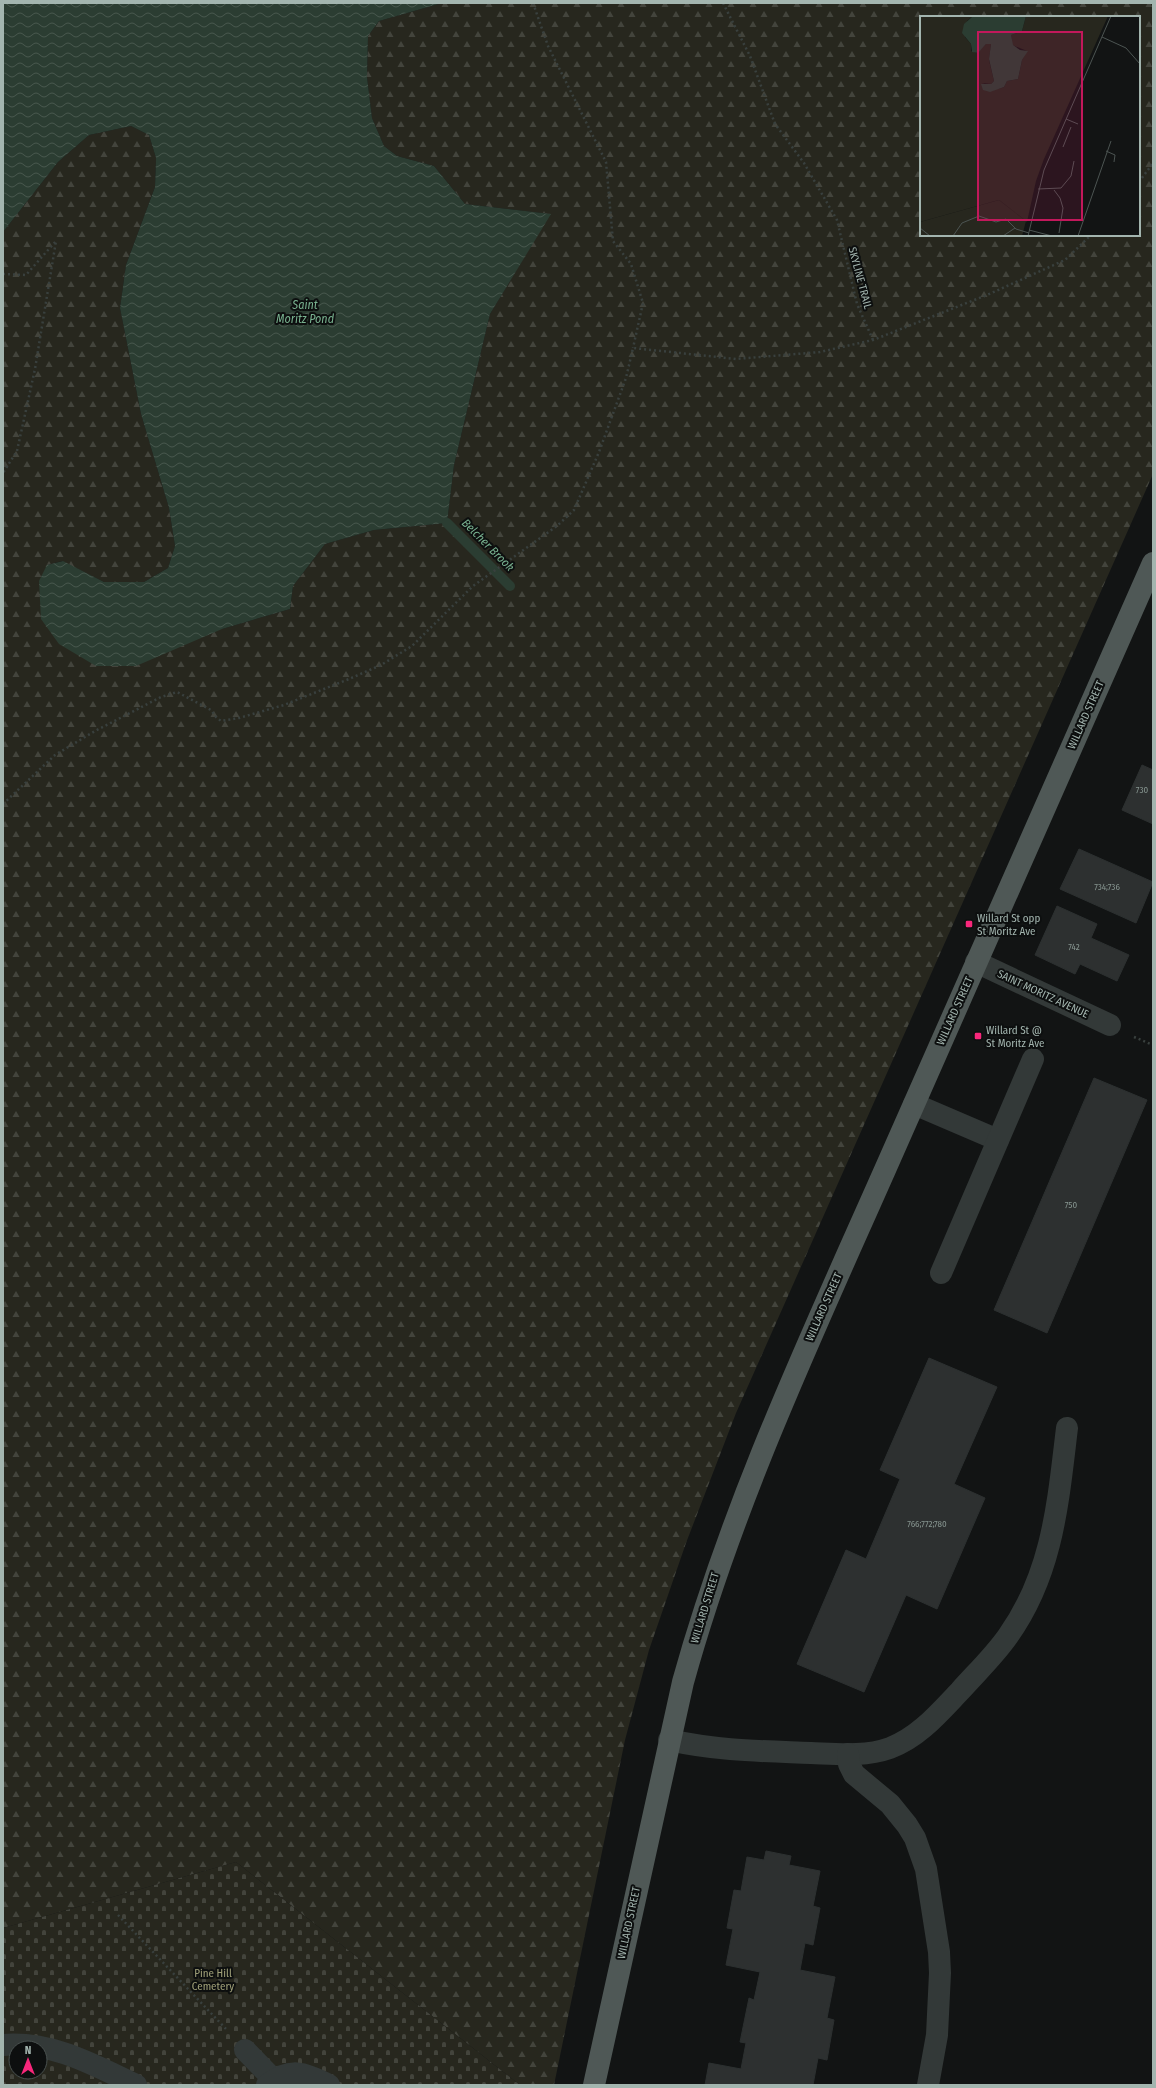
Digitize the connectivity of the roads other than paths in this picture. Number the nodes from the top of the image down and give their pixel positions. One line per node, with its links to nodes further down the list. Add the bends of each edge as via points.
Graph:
1 (1153, 563): 2 (main road, WILLARD STREET)
2 (976, 962): 3 (street, SAINT MORITZ AVENUE); 5 (main road, WILLARD STREET)
3 (1110, 1025)
4 (1033, 1059): 6 (street)
5 (914, 1104): 6 (street); 9 (main road, WILLARD STREET, via 778,1411 734,1521 698,1628)
6 (998, 1140): 7 (street)
7 (941, 1274)
8 (1067, 1428): 10 (street, via 1058,1503 1049,1550 1033,1593 1009,1635 931,1722 918,1733 877,1752)
9 (669, 1740): 10 (street, via 722,1750); 16 (main road, WILLARD STREET)
10 (848, 1754): 17 (street, via 854,1774 890,1804 907,1825 915,1838 926,1869 938,1939 940,1973 937,2035)
11 (3, 2046): 14 (street, via 57,2050)
12 (245, 2050): 13 (street)
13 (270, 2082): 15 (street, via 288,2073 301,2073)
14 (136, 2085)
15 (329, 2085)
16 (594, 2085)
17 (928, 2085)

